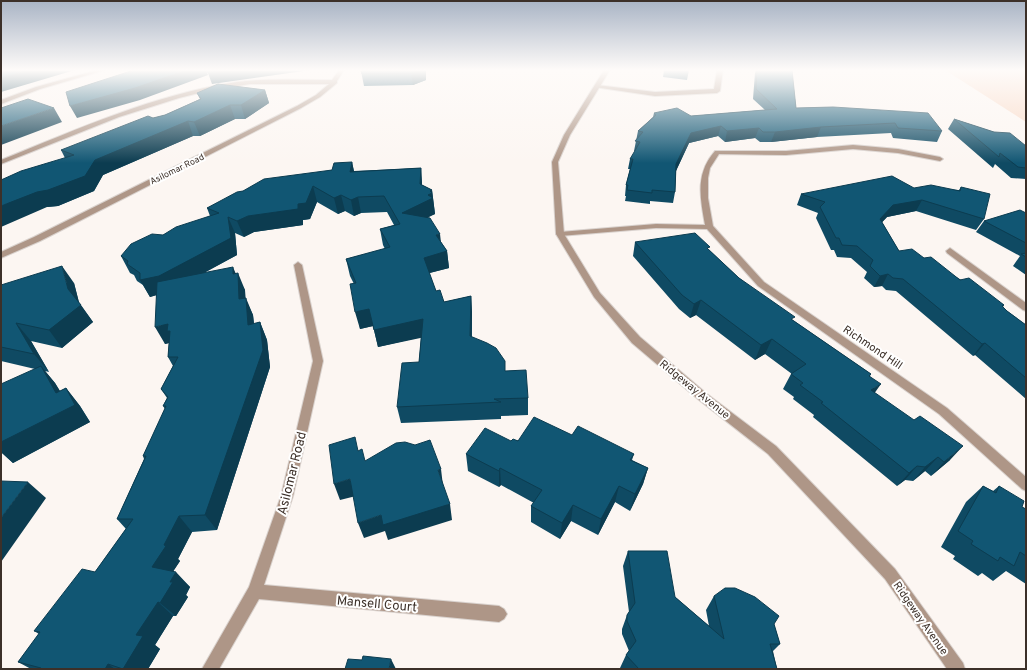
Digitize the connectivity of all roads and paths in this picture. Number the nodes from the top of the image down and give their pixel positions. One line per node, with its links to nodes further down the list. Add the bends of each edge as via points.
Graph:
1 (164, 101): 5 (street)
2 (309, 101): 9 (street, Asilomar Road)
3 (589, 101): 7 (street, Ridgeway Avenue, via 567,135 555,162)
4 (940, 159): 6 (street, via 898,151 853,147 786,153 717,152 707,166 703,190)
5 (1, 162)
6 (709, 227): 7 (street, via 656,226); 12 (street, Richmond Hill, via 761,284 943,411)
7 (560, 234): 16 (street, Ridgeway Avenue, via 597,295 636,340 703,397 772,450 890,574)
8 (950, 251): 11 (street)
9 (1, 255)
10 (298, 265): 13 (street, Asilomar Road, via 318,361 287,496)
11 (1026, 308)
12 (1026, 485)
13 (254, 590): 14 (street, Mansell Court); 15 (street, Asilomar Road)
14 (499, 614)
15 (210, 669)
16 (957, 669)

